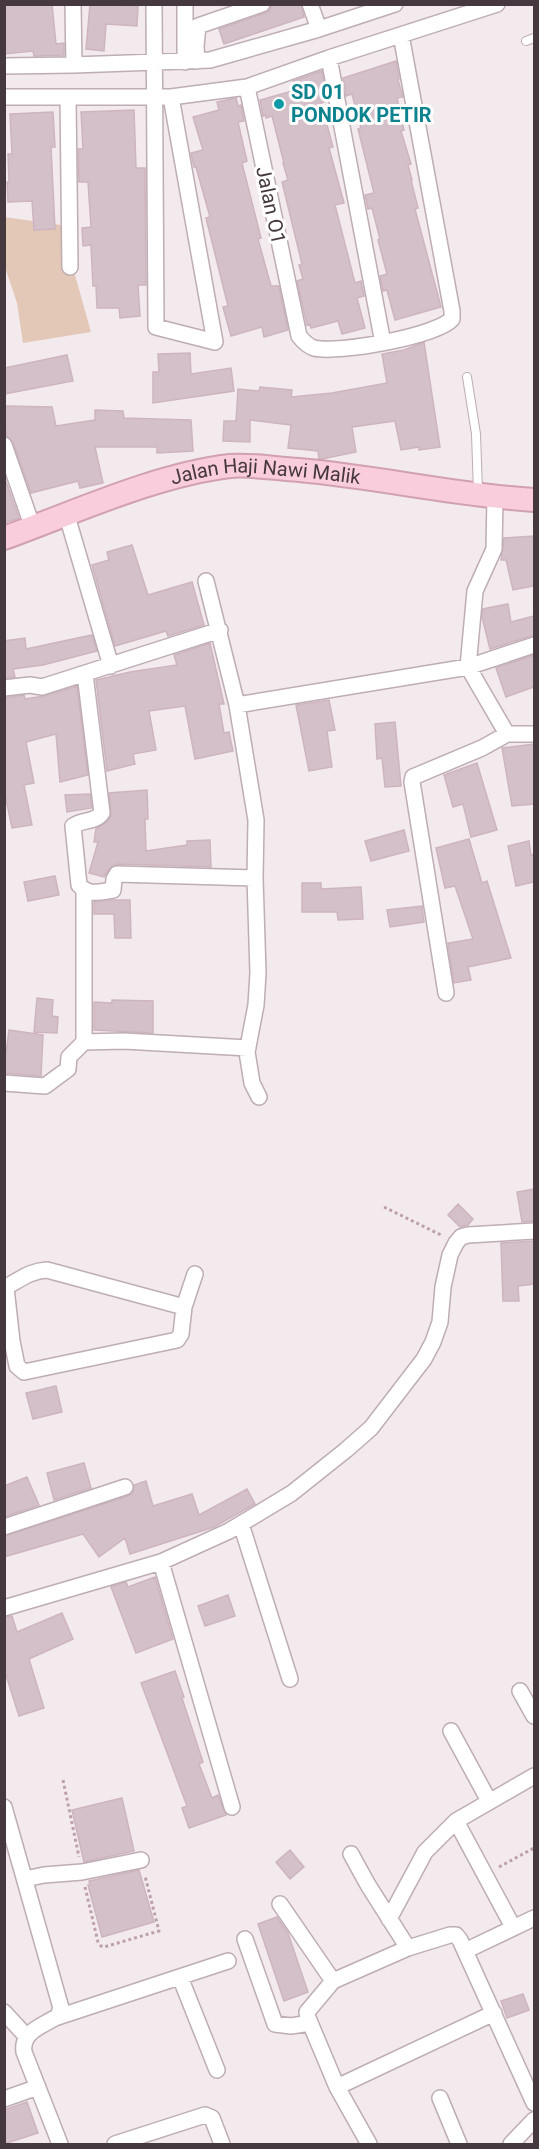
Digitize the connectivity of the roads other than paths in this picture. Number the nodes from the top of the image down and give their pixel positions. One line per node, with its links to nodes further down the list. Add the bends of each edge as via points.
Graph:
1 (73, 4): 13 (street)
2 (154, 4): 12 (street)
3 (185, 4): 11 (street)
4 (262, 4): 11 (street, via 198,26 196,46)
5 (310, 4): 8 (street)
6 (395, 4): 8 (street)
7 (497, 4): 9 (street)
8 (319, 29): 11 (street, via 231,55)
9 (401, 35): 10 (street); 23 (street, via 452,319 425,332)
10 (329, 58): 15 (street); 23 (street)
11 (188, 62): 12 (street)
12 (156, 64): 13 (street); 16 (street)
13 (74, 65): 14 (street)
14 (4, 66)
15 (247, 87): 19 (street); 23 (street, Jalan O1, via 299,336 315,348)
16 (155, 94): 18 (street); 19 (street); 21 (street)
17 (4, 97): 18 (street)
18 (68, 97): 22 (street)
19 (171, 97): 20 (street)
20 (175, 116): 21 (street); 21 (street, via 215,342 156,327)
21 (155, 118)
22 (70, 267)
23 (383, 343)
24 (467, 377): 26 (lane)
25 (4, 444): 29 (street)
26 (487, 497): 27 (main road, Jalan Haji Nawi Malik); 28 (main road, Jalan Haji Nawi Malik, via 346,474 233,466 185,474); 35 (street, via 494,549 475,591)
27 (534, 500)
28 (67, 516): 29 (main road, Jalan Haji Nawi Malik); 34 (street)
29 (33, 528): 30 (main road, Jalan Haji Nawi Malik)
30 (4, 538)
31 (206, 581): 32 (street)
32 (220, 630): 34 (street); 38 (street)
33 (534, 645): 35 (street)
34 (111, 666): 36 (street)
35 (468, 667): 38 (street); 39 (street)
36 (85, 674): 37 (street, via 42,687); 42 (street, via 102,813 73,826 79,885)
37 (4, 688)
38 (237, 705): 41 (street, via 256,820)
39 (507, 734): 40 (street); 43 (street, via 413,777)
40 (534, 734)
41 (255, 878): 42 (street, via 117,874 113,890); 45 (street, via 258,974)
42 (84, 891): 44 (street)
43 (446, 993)
44 (84, 1042): 45 (street); 46 (street, via 69,1057 68,1069 45,1086)
45 (248, 1048): 47 (street, via 252,1083)
46 (4, 1083)
47 (259, 1097)
48 (534, 1231): 54 (street, via 461,1238 450,1255 440,1322 433,1342 371,1428 292,1493)
49 (195, 1274): 51 (street)
50 (5, 1288): 51 (street, via 24,1275 47,1270); 52 (street)
51 (184, 1307): 52 (street, via 177,1340 24,1372 17,1366)
52 (8, 1341)
53 (125, 1487): 55 (street)
54 (241, 1524): 56 (street); 58 (street)
55 (4, 1527)
56 (161, 1562): 57 (street); 65 (street)
57 (4, 1608)
58 (290, 1679)
59 (520, 1690): 60 (street)
60 (534, 1716)
61 (451, 1731): 63 (street)
62 (534, 1776): 63 (street)
63 (489, 1801): 66 (street)
64 (4, 1807): 69 (street)
65 (232, 1807)
66 (456, 1821): 72 (street, via 425,1852); 73 (street)
67 (351, 1854): 72 (street)
68 (141, 1860): 69 (street)
69 (25, 1879): 82 (street, via 61,2008)
70 (280, 1904): 79 (street)
71 (534, 1918): 73 (street)
72 (389, 1919): 75 (street)
73 (513, 1927): 76 (street)
74 (245, 1939): 83 (street, via 275,2024)
75 (408, 1948): 76 (street, via 456,1935); 79 (street)
76 (465, 1951): 81 (street)
77 (228, 1961): 78 (street)
78 (180, 1977): 82 (street); 85 (street)
79 (333, 1982): 83 (street, via 310,2007)
80 (4, 2012): 84 (street)
81 (494, 2013): 86 (street); 90 (street)
82 (55, 2018): 84 (street)
83 (310, 2022): 86 (street)
84 (26, 2036): 87 (street, via 24,2052)
85 (217, 2070)
86 (337, 2086): 95 (street)
87 (38, 2087): 89 (street); 92 (street)
88 (440, 2098): 96 (street)
89 (4, 2099)
90 (534, 2103)
91 (534, 2120): 97 (street)
92 (60, 2145)
93 (115, 2145): 94 (street, via 205,2115 212,2118)
94 (222, 2145)
95 (369, 2145)
96 (459, 2145)
97 (511, 2145)

